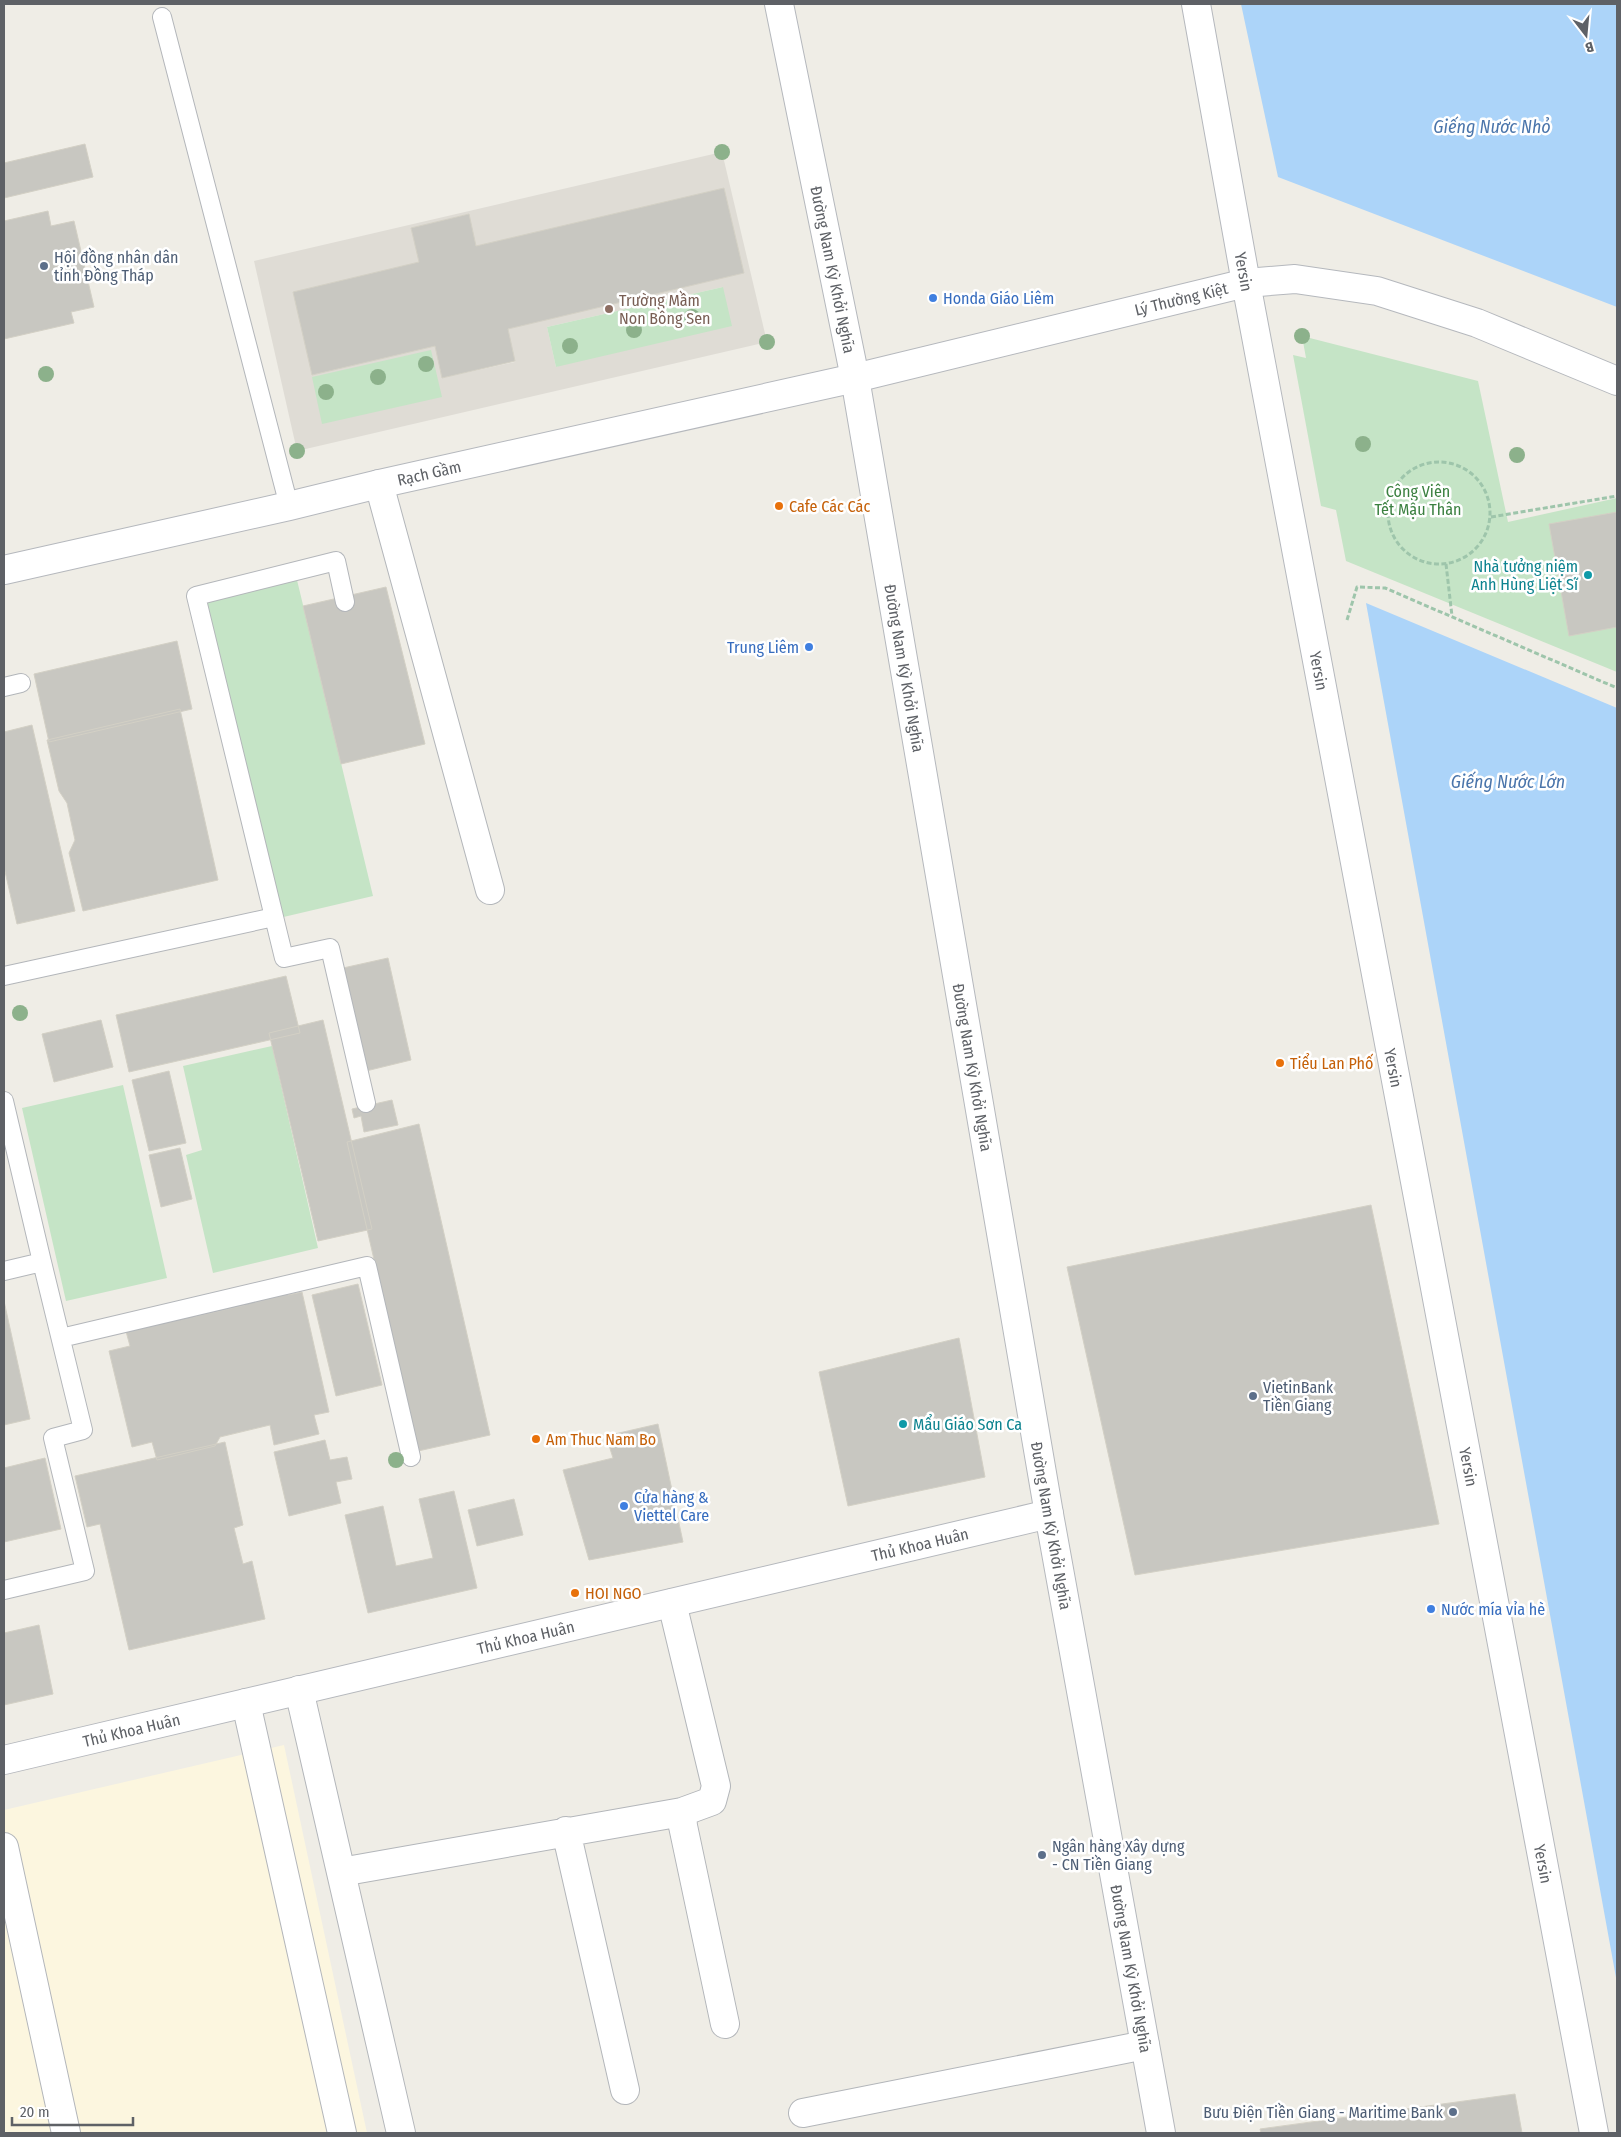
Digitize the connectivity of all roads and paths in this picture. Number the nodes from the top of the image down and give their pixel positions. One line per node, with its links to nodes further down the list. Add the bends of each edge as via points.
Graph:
1 (779, 4): 5 (street, Đường Nam Kỳ Khởi Nghĩa)
2 (1196, 4): 4 (street, Yersin)
3 (162, 17): 9 (lane)
4 (1246, 283): 5 (street, Lý Thường Kiệt); 6 (street, Lý Thường Kiệt, via 1295,279 1377,290 1478,323); 46 (street, Yersin)
5 (855, 378): 7 (street, Rạch Gầm); 28 (street, Đường Nam Kỳ Khởi Nghĩa)
6 (1617, 381)
7 (379, 484): 9 (street, Rạch Gầm); 19 (street)
8 (1617, 496): 10 (path)
9 (289, 506): 12 (street, Rạch Gầm)
10 (1491, 517): 11 (path, via 1487,534 1477,548); 11 (path, via 1489,500 1471,471 1455,463 1438,461 1422,464 1407,472 1389,500 1387,516 1391,533 1400,547 1413,557 1429,563)
11 (1446, 564): 14 (path)
12 (4, 570)
13 (345, 602): 20 (lane, via 336,561 196,596)
14 (1452, 617): 15 (path, via 1385,588 1357,587); 18 (path)
15 (1347, 621)
16 (22, 684): 17 (lane)
17 (4, 687)
18 (1617, 688)
19 (490, 890)
20 (274, 917): 21 (lane); 23 (lane, via 284,958 330,948)
21 (4, 976)
22 (4, 1101): 24 (lane)
23 (366, 1103)
24 (42, 1262): 25 (lane); 26 (lane)
25 (4, 1271)
26 (61, 1338): 27 (lane, via 367,1266); 29 (lane, via 83,1430 53,1438 86,1571)
27 (412, 1457)
28 (1049, 1514): 30 (street, Thủ Khoa Huân); 39 (street, Đường Nam Kỳ Khởi Nghĩa)
29 (4, 1590)
30 (672, 1603): 31 (street, Thủ Khoa Huân); 34 (street, via 716,1786 712,1801)
31 (299, 1690): 32 (street, Thủ Khoa Huân); 37 (street)
32 (246, 1703): 33 (street, Thủ Khoa Huân); 43 (street)
33 (4, 1760)
34 (682, 1812): 35 (street); 38 (street)
35 (566, 1831): 37 (street); 40 (street)
36 (4, 1847): 42 (street)
37 (341, 1872): 44 (street)
38 (725, 2024)
39 (1145, 2045): 41 (street); 45 (street, Đường Nam Kỳ Khởi Nghĩa)
40 (625, 2090)
41 (803, 2113)
42 (66, 2133)
43 (342, 2133)
44 (400, 2133)
45 (1161, 2133)
46 (1594, 2133)

